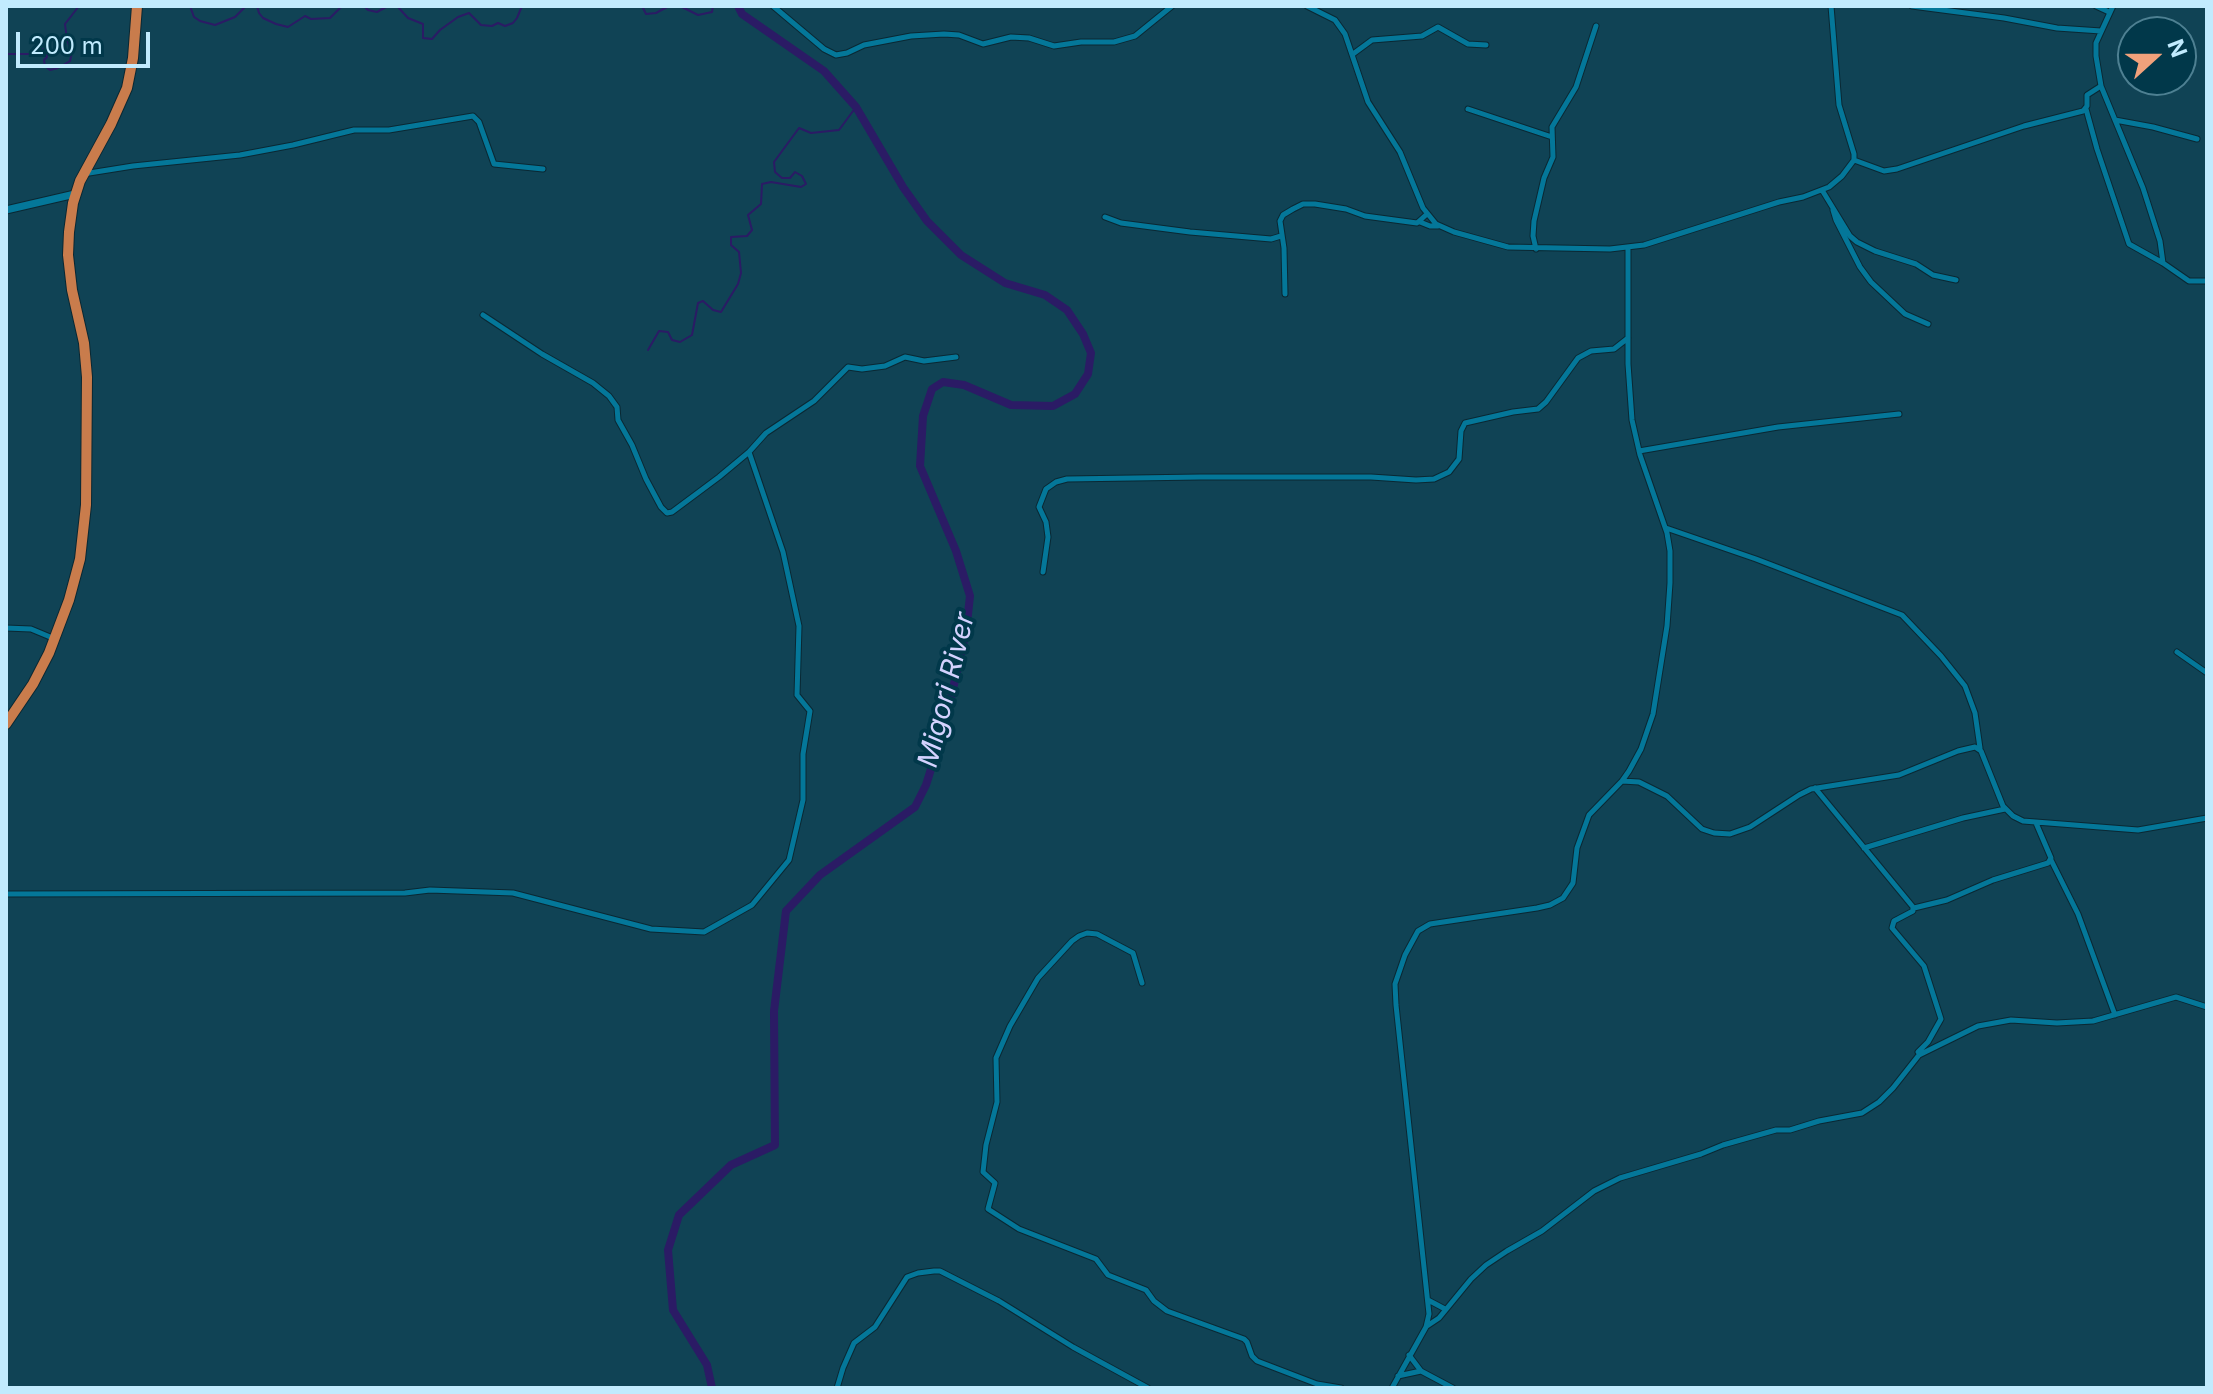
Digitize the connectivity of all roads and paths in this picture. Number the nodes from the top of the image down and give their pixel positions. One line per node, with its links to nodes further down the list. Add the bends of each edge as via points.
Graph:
1 (137, 6): 22 (highway, via 127,88)
2 (773, 6): 3 (street, via 836,55 864,45 944,34 983,44 1011,37 1054,46 1114,42 1135,36)
3 (1172, 6)
4 (1307, 6): 13 (street, via 1335,20)
5 (1831, 6): 20 (street, via 1839,105)
6 (1912, 6): 9 (street)
7 (2096, 6): 8 (street)
8 (2111, 9): 11 (street)
9 (1965, 10): 11 (street)
10 (1596, 26): 18 (street)
11 (2101, 31): 14 (street, via 2095,50)
12 (1486, 45): 13 (street, via 1468,44 1438,27 1422,36 1372,40)
13 (1353, 54): 27 (street, via 1368,102 1400,152)
14 (2101, 86): 16 (street, via 2087,95); 17 (street)
15 (1468, 109): 18 (street)
16 (2086, 109): 20 (street, via 1897,169 1884,171); 34 (street, via 2129,244)
17 (2114, 119): 19 (street); 34 (street, via 2152,214)
18 (1552, 137): 33 (street, via 1553,157 1534,221)
19 (2197, 139)
20 (1854, 160): 23 (street)
21 (543, 169): 22 (street, via 494,164 473,116 389,130 354,130 240,155)
22 (83, 174): 24 (highway)
23 (1822, 190): 25 (street); 32 (street)
24 (75, 194): 26 (street); 48 (highway, via 68,255 87,377 86,505 77,570)
25 (1833, 209): 35 (street, via 1861,244); 39 (street, via 1871,282 1905,314)
26 (6, 210)
27 (1427, 214): 29 (street); 30 (street)
28 (1105, 217): 31 (street, via 1190,232)
29 (1420, 222): 30 (street); 31 (street, via 1306,204 1281,217)
30 (1439, 226): 33 (street, via 1508,247)
31 (1281, 236): 37 (street)
32 (1628, 248): 33 (street); 40 (street)
33 (1536, 249)
34 (2163, 263): 36 (street, via 2189,281)
35 (1956, 280)
36 (2207, 281)
37 (1285, 294)
38 (483, 315): 44 (street, via 609,396 666,512)
39 (1928, 324)
40 (1628, 338): 43 (street); 46 (street, via 1614,349 1578,358 1538,409 1465,423 1459,459 1434,479 1056,482 1046,489 1039,507 1048,537)
41 (956, 357): 44 (street, via 905,357 885,366 848,367)
42 (1899, 414): 43 (street, via 1778,427)
43 (1639, 451): 45 (street)
44 (749, 452): 62 (street, via 783,552 799,626 797,695 810,711 803,800 789,860 752,905 704,932 651,929 513,893)
45 (1665, 528): 52 (street, via 1902,615 1965,686); 53 (street, via 1670,583 1659,679 1647,735)
46 (1043, 572)
47 (6, 628): 48 (street, via 31,629)
48 (56, 639): 51 (highway)
49 (2177, 652): 50 (street)
50 (2207, 673)
51 (6, 724)
52 (1980, 748): 56 (street, via 1886,778); 57 (street)
53 (1629, 771): 54 (street); 55 (street)
54 (1622, 781): 55 (street); 68 (street, via 1589,815 1577,848 1573,883 1563,898 1537,908 1424,926 1397,975)
55 (1639, 782): 56 (street, via 1672,800 1702,829 1722,834 1750,827)
56 (1815, 788): 60 (street)
57 (2005, 809): 59 (street, via 2017,819); 60 (street)
58 (2207, 818): 59 (street, via 2138,830)
59 (2036, 823): 61 (street)
60 (1864, 848): 63 (street)
61 (2051, 860): 63 (street); 66 (street, via 2078,914)
62 (6, 894)
63 (1914, 908): 67 (street, via 1892,928 1924,966 1941,1019)
64 (1142, 983): 76 (street, via 1133,953 1087,933 1072,941 1038,978 996,1058 997,1102 983,1172 995,1183 988,1209 1019,1229 1096,1259 1110,1277 1146,1290 1167,1311 1244,1339 1257,1361)
65 (2207, 1007): 66 (street, via 2176,997)
66 (2115, 1015): 67 (street, via 2077,1023 1993,1022 1962,1032)
67 (1911, 1064): 69 (street, via 1879,1102 1862,1113 1776,1130 1605,1185 1486,1265)
68 (1427, 1299): 69 (street); 70 (street)
69 (1445, 1309): 70 (street)
70 (1426, 1327): 71 (street)
71 (1409, 1354): 72 (street); 73 (street)
72 (1421, 1371): 73 (street); 78 (street)
73 (1397, 1376): 77 (street)
74 (837, 1388): 75 (street, via 854,1343 875,1327 907,1277 934,1271 999,1301)
75 (1148, 1388)
76 (1341, 1388)
77 (1392, 1388)
78 (1453, 1388)

